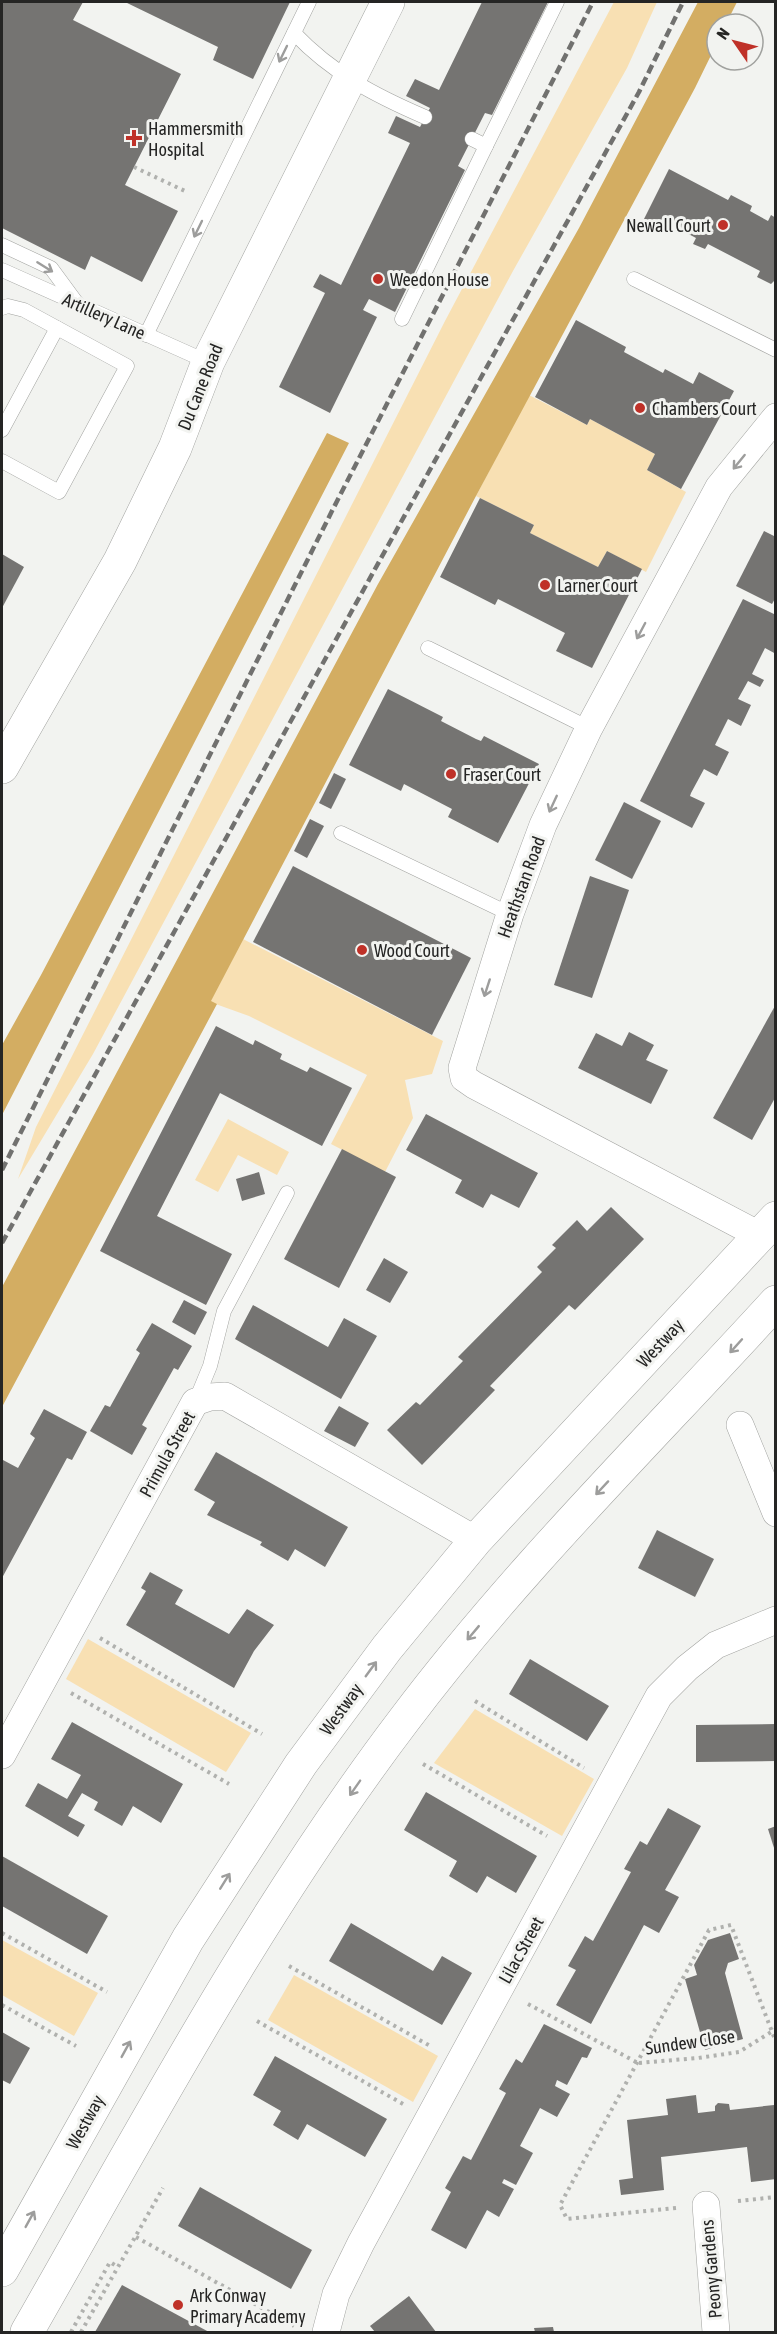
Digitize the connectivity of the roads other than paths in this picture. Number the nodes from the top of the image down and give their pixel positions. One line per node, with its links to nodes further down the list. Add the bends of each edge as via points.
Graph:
1 (309, 2): 4 (lane)
2 (388, 2): 5 (main road, Du Cane Road)
3 (557, 2): 8 (lane)
4 (294, 33): 5 (lane); 16 (lane, one-way to 16)
5 (348, 80): 6 (lane); 18 (main road, Du Cane Road)
6 (425, 117)
7 (472, 139): 8 (lane)
8 (486, 147): 14 (lane)
9 (2, 245): 12 (lane, one-way to 12, via 51,268)
10 (2, 270): 12 (lane, Artillery Lane)
11 (634, 279): 17 (lane)
12 (77, 304): 16 (lane, Artillery Lane)
13 (2, 308): 15 (lane, via 24,310)
14 (402, 319)
15 (57, 328): 20 (lane); 21 (lane, via 127,366 58,492)
16 (146, 335): 18 (lane, Artillery Lane)
17 (776, 350)
18 (207, 362): 24 (main road, Du Cane Road, via 175,448 120,561)
19 (776, 417): 23 (street, Heathstan Road, one-way to 23, via 719,487)
20 (2, 430)
21 (2, 461)
22 (428, 648): 23 (lane)
23 (589, 728): 26 (street, Heathstan Road, one-way to 26, via 543,825)
24 (2, 767)
25 (341, 833): 26 (lane)
26 (510, 914): 28 (street, Heathstan Road, one-way to 28, via 462,1068 464,1078)
27 (287, 1193): 30 (lane, via 224,1311 210,1366)
28 (768, 1227): 33 (main road, Westway)
29 (776, 1302): 38 (main road, one-way to 38, via 522,1575 404,1720 269,1913)
30 (195, 1402): 33 (street, Primula Street, via 225,1396); 35 (street, Primula Street)
31 (740, 1425): 32 (street)
32 (775, 1510)
33 (476, 1540): 37 (main road, Westway, one-way to 33, via 188,1939 243,1853 301,1764 387,1648)
34 (776, 1620): 39 (street, Lilac Street, via 716,1645 659,1696 361,2243 336,2294)
35 (2, 1755)
36 (706, 2205): 40 (street, Peony Gardens)
37 (2, 2270)
38 (27, 2332)
39 (326, 2332)
40 (716, 2332)

